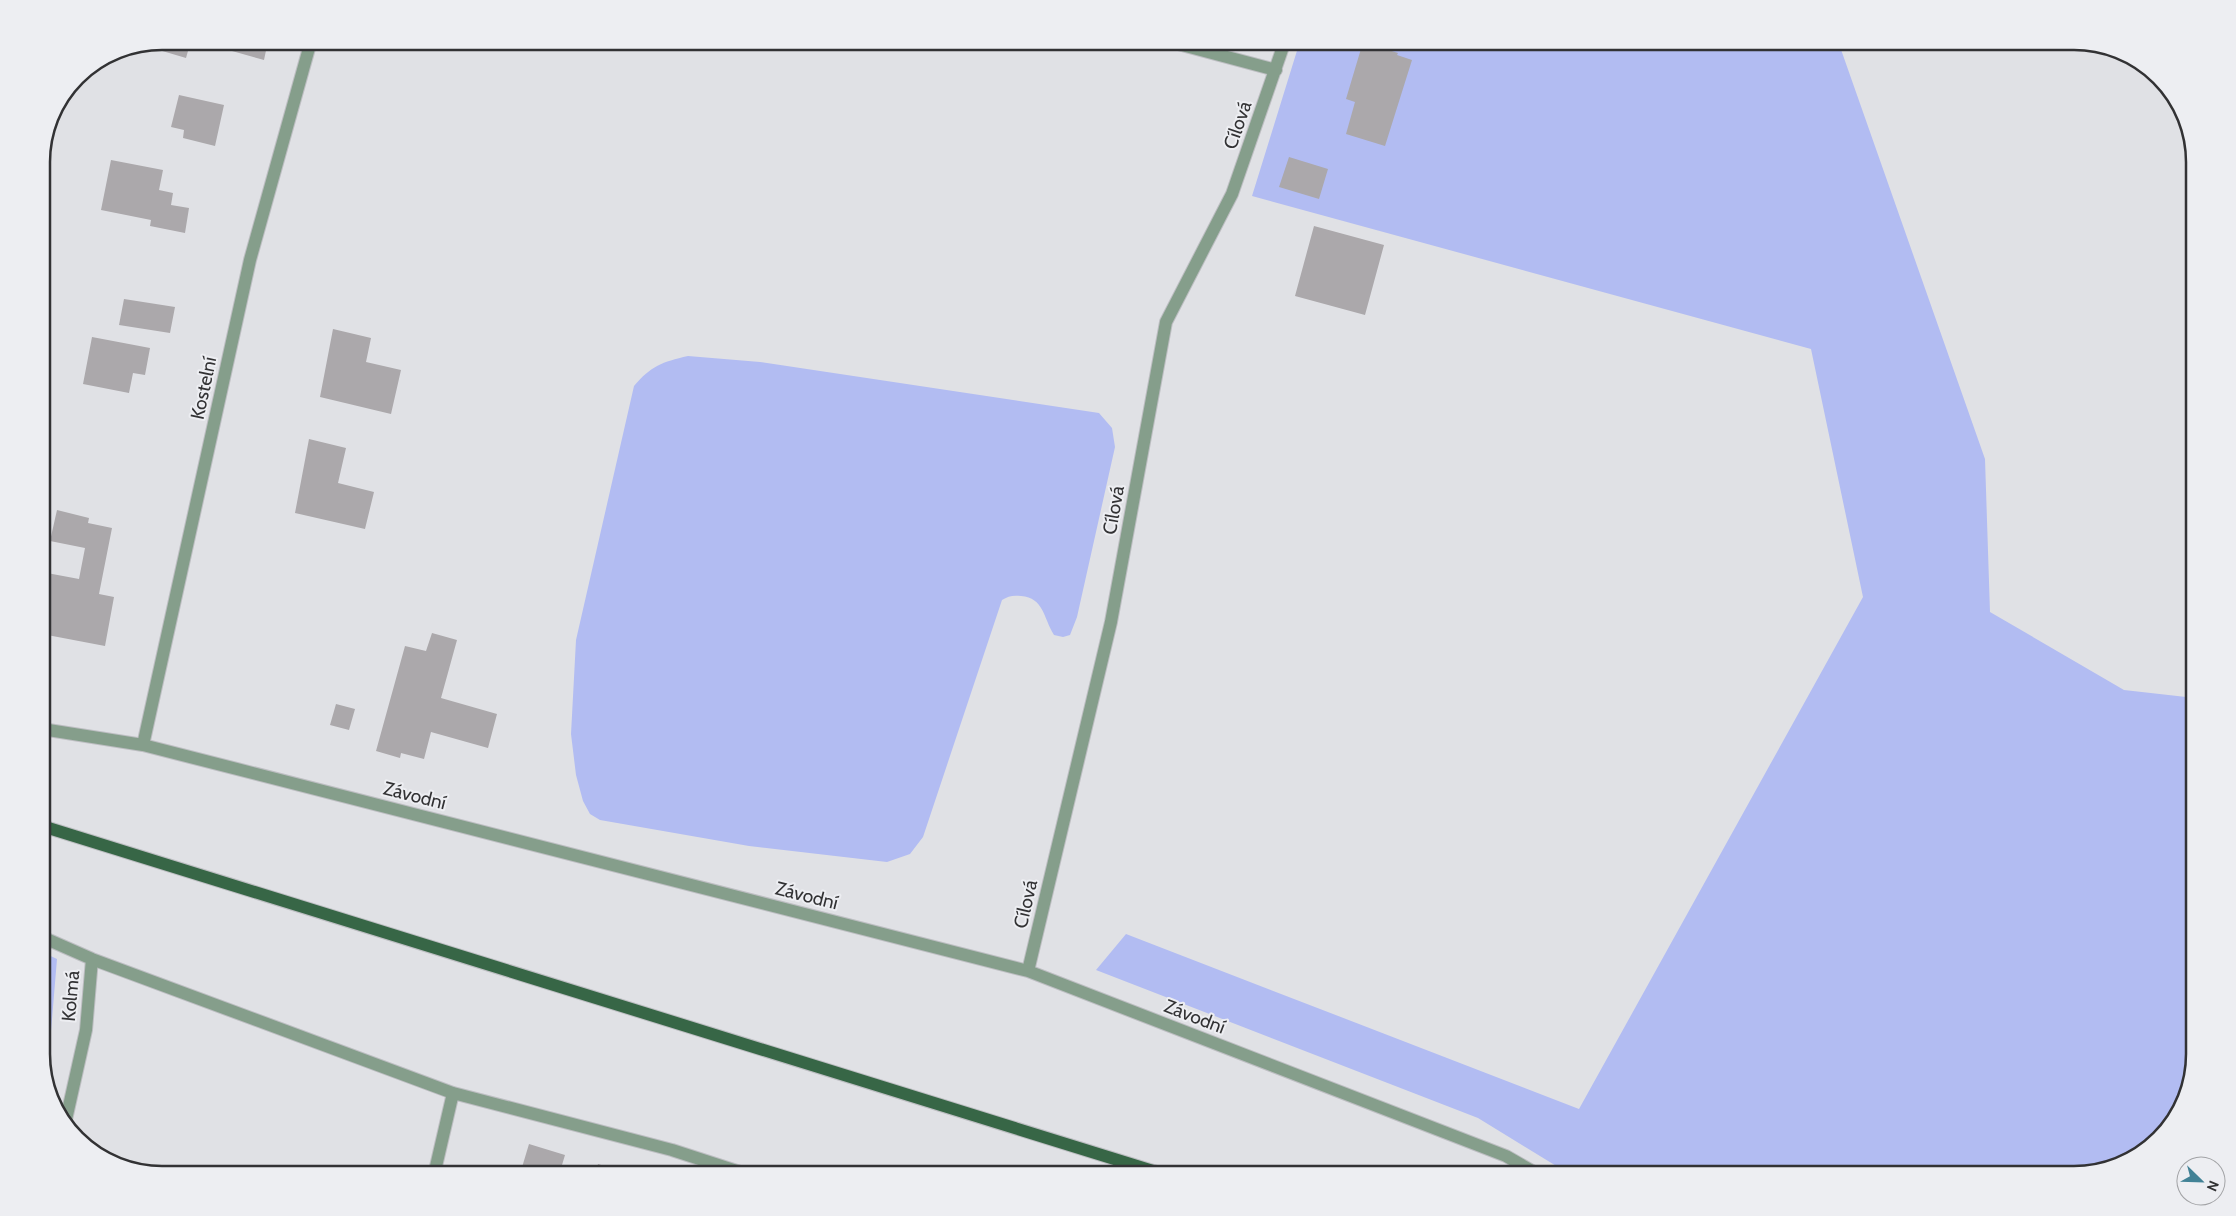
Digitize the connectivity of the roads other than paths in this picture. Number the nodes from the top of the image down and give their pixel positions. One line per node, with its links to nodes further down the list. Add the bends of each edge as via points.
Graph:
1 (308, 50): 6 (street, Kostelní, via 250,260)
2 (1201, 50): 4 (street)
3 (1282, 50): 4 (street, Cílová)
4 (1276, 70): 10 (street, Cílová, via 1232,194 1166,322 1111,622)
5 (50, 731): 6 (street, Závodní)
6 (143, 745): 10 (street, Závodní)
7 (50, 828): 15 (main road)
8 (50, 941): 9 (street)
9 (92, 959): 11 (street); 12 (street, Kolmá, via 86,1030)
10 (1028, 971): 16 (street, Závodní, via 1506,1156)
11 (453, 1092): 13 (street); 14 (street)
12 (67, 1112)
13 (436, 1166)
14 (721, 1166)
15 (1137, 1166)
16 (1523, 1166)

